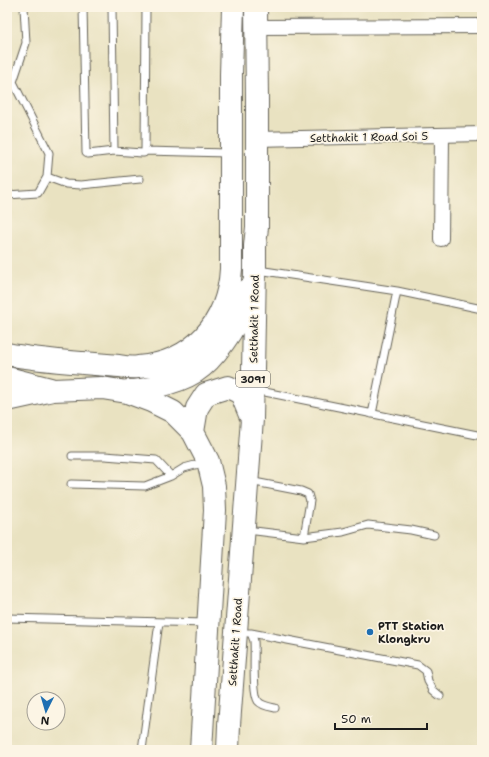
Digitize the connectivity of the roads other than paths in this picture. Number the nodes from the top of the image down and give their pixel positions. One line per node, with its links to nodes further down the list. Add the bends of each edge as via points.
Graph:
1 (24, 7): 9 (lane, via 26,43)
2 (83, 7): 13 (lane, via 86,153)
3 (112, 7): 13 (lane)
4 (146, 7): 14 (lane)
5 (233, 7): 15 (main road)
6 (256, 17): 7 (street); 12 (main road, Setthakit 1 Road / 3091)
7 (482, 26)
8 (7, 70): 9 (lane)
9 (13, 82): 16 (lane, via 49,153)
10 (482, 134): 11 (street, Setthakit 1 Road Soi 5)
11 (442, 135): 12 (street, Setthakit 1 Road Soi 5); 19 (street)
12 (256, 139): 20 (main road, Setthakit 1 Road / 3091)
13 (114, 151): 14 (lane)
14 (145, 151): 15 (lane)
15 (231, 153): 24 (main road, via 230,282 216,320 194,346 162,364 137,368)
16 (47, 177): 17 (lane, via 66,184 81,185); 18 (lane, via 38,193)
17 (140, 179)
18 (7, 195)
19 (441, 239)
20 (255, 246): 21 (main road, Setthakit 1 Road / 3091); 26 (main road, via 251,284 245,305 225,340 195,372 172,383 152,388 131,391)
21 (255, 269): 22 (lane); 27 (main road, Setthakit 1 Road / 3091)
22 (397, 291): 23 (lane); 30 (lane)
23 (482, 309)
24 (7, 354)
25 (7, 378): 28 (main road)
26 (102, 388): 28 (main road); 32 (main road, via 127,392 151,401 173,412)
27 (252, 389): 30 (lane); 31 (main road, Setthakit 1 Road / 3091)
28 (53, 390): 29 (main road)
29 (7, 399)
30 (372, 414): 33 (lane)
31 (252, 419): 32 (main road, via 241,393 228,387 206,394 197,408); 37 (main road, Setthakit 1 Road / 3091)
32 (193, 432): 35 (main road)
33 (482, 436)
34 (72, 456): 36 (lane, via 156,460)
35 (208, 461): 36 (lane, via 184,468); 44 (main road, via 214,486 215,510)
36 (170, 476): 38 (lane, via 145,486)
37 (247, 481): 39 (main road, Setthakit 1 Road / 3091); 41 (lane, via 308,494 310,501)
38 (71, 484)
39 (244, 529): 41 (lane); 45 (main road, Setthakit 1 Road / 3091)
40 (434, 535): 41 (lane, via 368,525 343,532)
41 (304, 537)
42 (7, 618): 43 (lane)
43 (159, 622): 44 (lane); 48 (lane)
44 (208, 623): 49 (main road)
45 (243, 632): 46 (lane, via 418,665 426,671 433,690); 47 (lane, via 254,641 255,693 258,702); 50 (main road, Setthakit 1 Road / 3091, via 230,717)
46 (440, 696)
47 (276, 708)
48 (142, 750)
49 (201, 750)
50 (228, 750)

